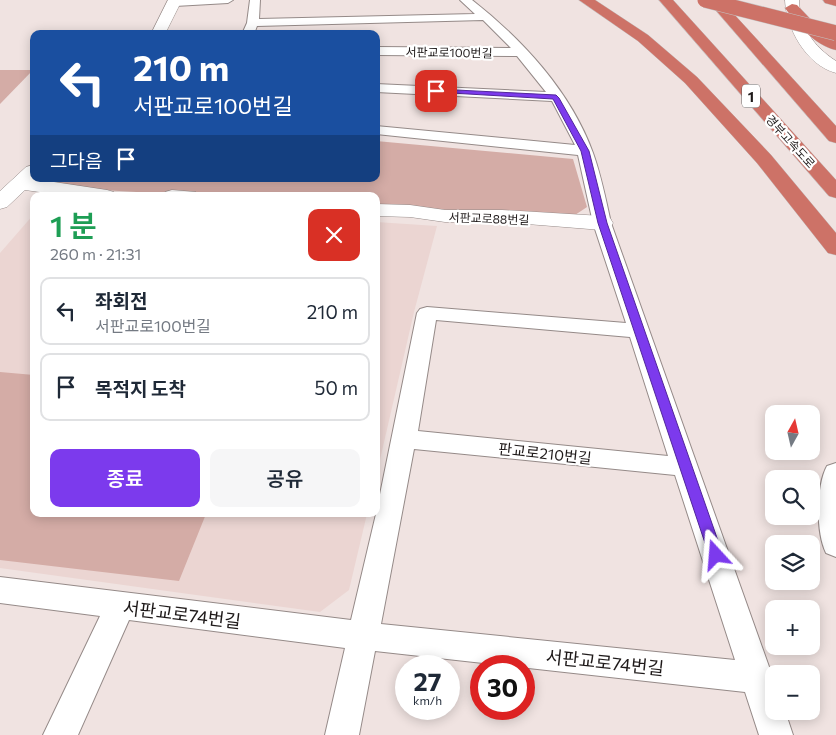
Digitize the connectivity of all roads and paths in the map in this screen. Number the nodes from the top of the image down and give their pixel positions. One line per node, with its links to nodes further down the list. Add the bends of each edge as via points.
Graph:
1 (228, 0): 8 (street)
2 (255, 0): 11 (street)
3 (465, 0): 10 (street)
4 (586, 0): 30 (highway, via 643,38 691,80 764,159)
5 (666, 0): 26 (highway, 경부고속도로 / 1)
6 (704, 0): 13 (highway, bridge)
7 (714, 0): 21 (highway, 1)
8 (175, 2): 12 (street)
9 (792, 4): 14 (highway, via 801,20); 17 (street, via 796,30 822,60)
10 (485, 17): 11 (street); 16 (street)
11 (250, 28)
12 (160, 30)
13 (836, 33)
14 (836, 46)
15 (380, 51): 16 (street, 서판교로100번길)
16 (522, 52): 19 (street)
17 (836, 68)
18 (380, 88): 19 (street)
19 (556, 98): 22 (street)
20 (380, 130): 22 (street)
21 (836, 137)
22 (585, 151): 29 (street)
23 (27, 177): 27 (street)
24 (48, 182): 25 (street)
25 (90, 192)
26 (836, 192)
27 (0, 203)
28 (380, 210): 29 (street, 서판교로88번길)
29 (602, 223): 31 (street)
30 (836, 248)
31 (639, 331): 32 (street, via 427,313); 33 (street)
32 (404, 439): 33 (street, 판교로210번길); 38 (street)
33 (686, 467): 39 (street)
34 (836, 473): 35 (street, via 832,514)
35 (836, 544)
36 (0, 590): 37 (street, 서판교로74번길)
37 (120, 606): 38 (street, 서판교로74번길); 40 (street)
38 (364, 636): 39 (street, 서판교로74번길); 41 (street)
39 (757, 678): 42 (street)
40 (60, 735)
41 (342, 735)
42 (776, 735)

